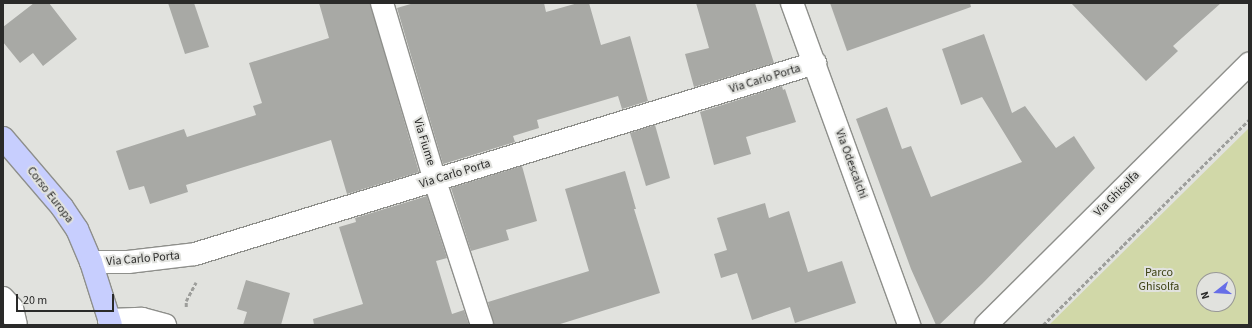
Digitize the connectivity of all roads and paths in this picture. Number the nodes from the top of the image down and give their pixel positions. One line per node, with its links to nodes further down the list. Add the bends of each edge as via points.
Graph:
1 (382, 3): 7 (street, Via Fiume)
2 (792, 3): 3 (street, Via Odescalchi)
3 (815, 64): 7 (street, Via Carlo Porta); 16 (street, Via Odescalchi)
4 (1249, 64): 17 (street, Via Ghisolfa)
5 (1249, 120): 18 (path)
6 (3, 138): 9 (main road, Corso Europa, via 62,207 77,229)
7 (435, 181): 8 (street, Via Carlo Porta); 15 (street, Via Fiume)
8 (195, 254): 9 (street, Via Carlo Porta, via 128,262); 11 (path, via 200,275 186,301)
9 (91, 262): 12 (main road, Corso Europa)
10 (3, 298): 13 (street, via 12,308)
11 (187, 313)
12 (110, 322): 14 (street, via 142,319)
13 (16, 325)
14 (165, 325)
15 (482, 325)
16 (909, 325)
17 (986, 325)
18 (1043, 325)

